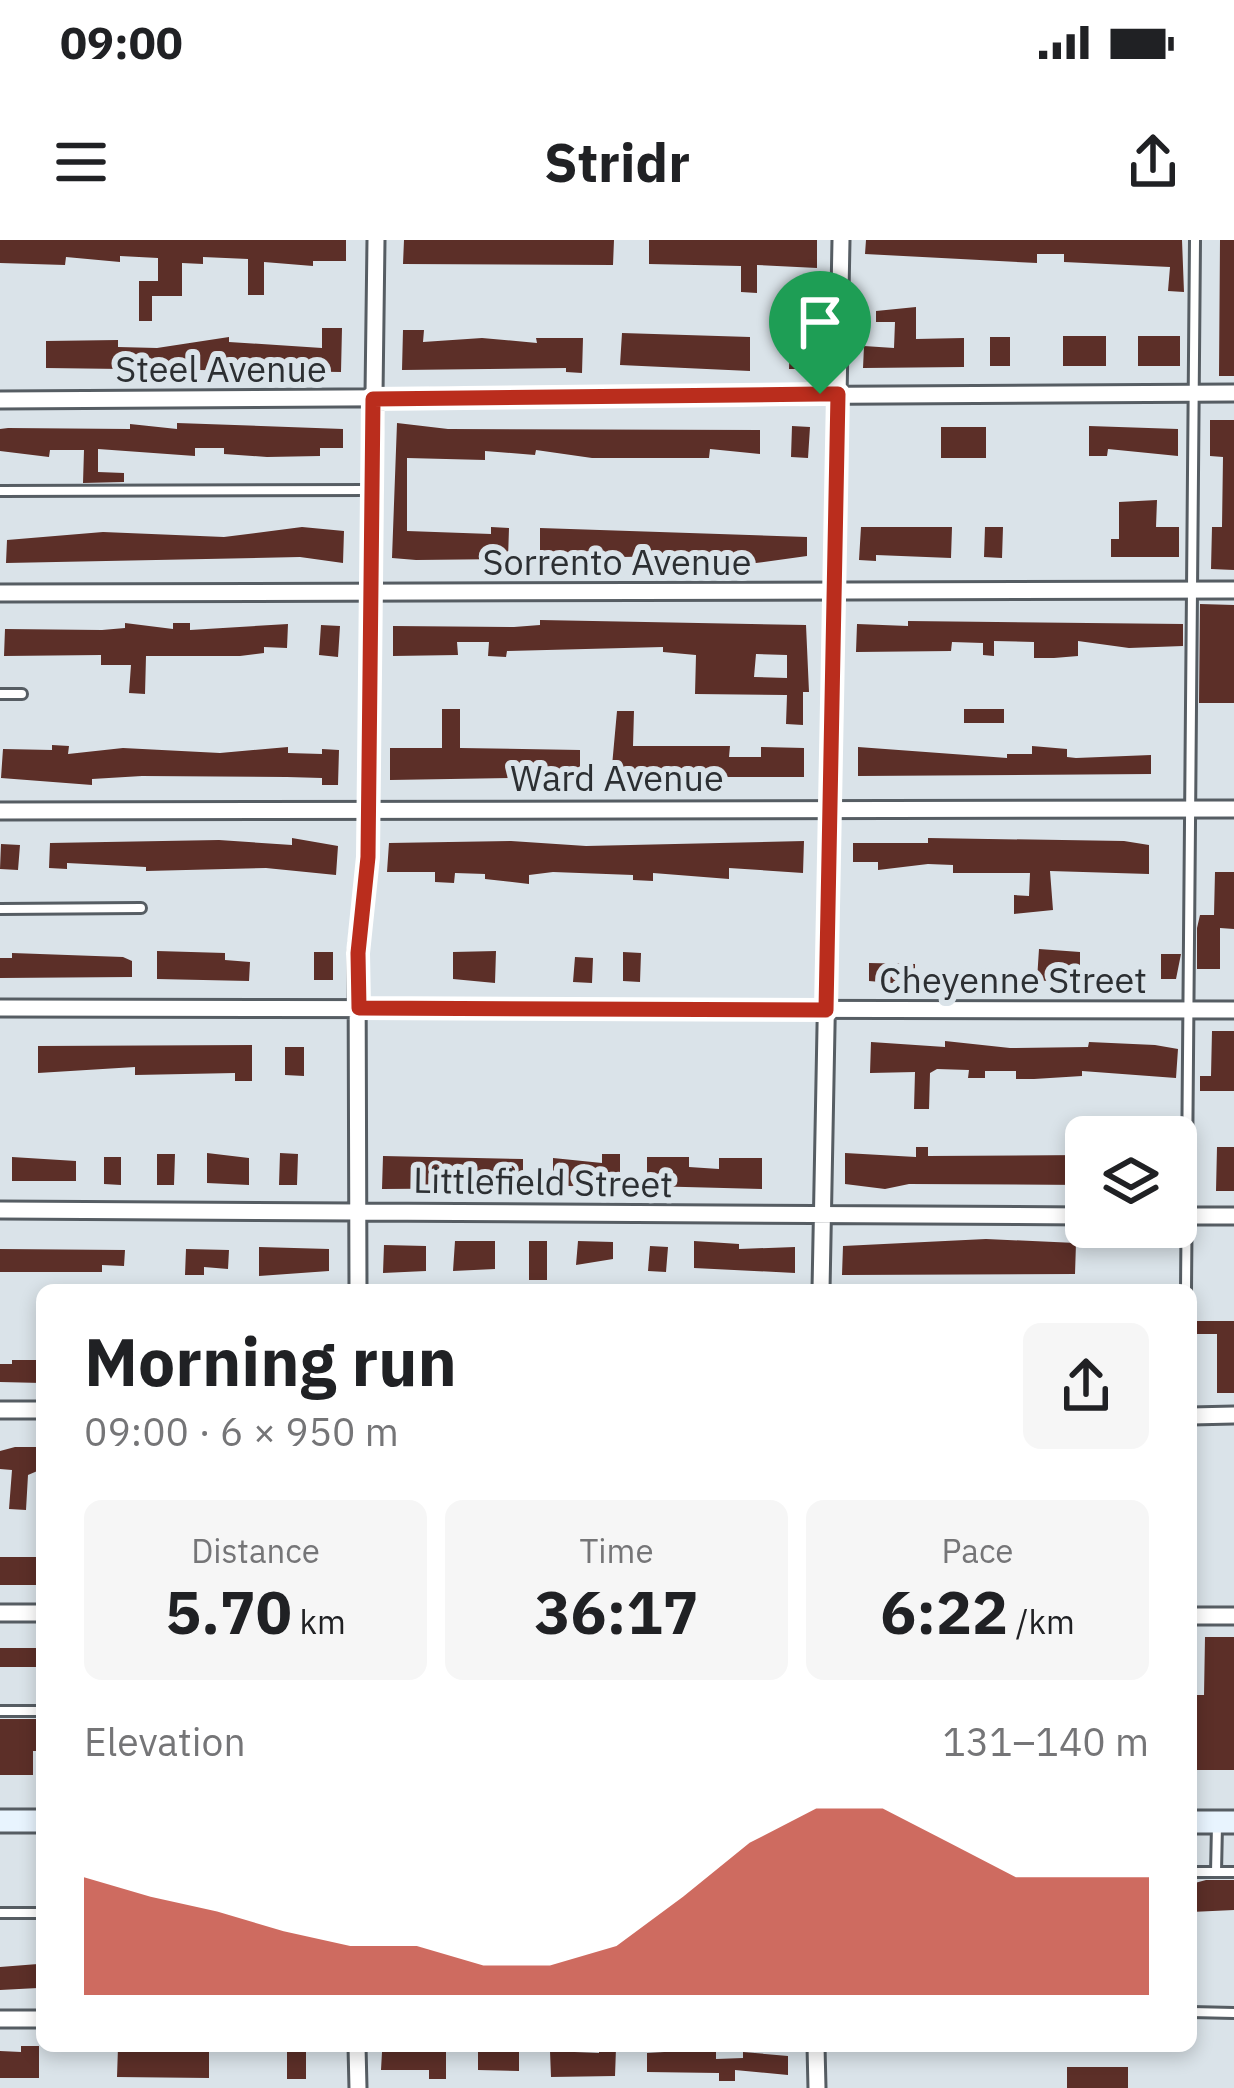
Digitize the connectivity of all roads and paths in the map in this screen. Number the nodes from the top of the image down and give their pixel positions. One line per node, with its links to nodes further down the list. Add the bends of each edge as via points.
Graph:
1 (376, 240): 7 (street)
2 (842, 240): 6 (street)
3 (1195, 240): 4 (lane)
4 (1196, 393): 5 (street, Steel Avenue); 6 (street, Steel Avenue); 11 (lane)
5 (1234, 393)
6 (838, 394): 7 (street, Steel Avenue); 14 (street)
7 (373, 399): 8 (street, Steel Avenue); 9 (street)
8 (0, 400)
9 (372, 490): 10 (lane); 13 (street)
10 (0, 491)
11 (1192, 590): 12 (street, Sorrento Avenue); 14 (street, Sorrento Avenue); 19 (lane)
12 (1234, 590)
13 (370, 592): 14 (street, Sorrento Avenue); 15 (street, Sorrento Avenue); 18 (street)
14 (836, 592): 21 (street)
15 (0, 593)
16 (0, 694): 17 (lane)
17 (22, 694)
18 (368, 806): 21 (street, Ward Avenue); 22 (street, Ward Avenue); 26 (street)
19 (1189, 809): 20 (street, Ward Avenue); 21 (street, Ward Avenue); 28 (lane)
20 (1234, 809)
21 (832, 810): 27 (street)
22 (0, 811)
23 (141, 908): 24 (lane)
24 (0, 909)
25 (0, 1008): 26 (street, Cheyenne Street)
26 (359, 1008): 27 (street, Cheyenne Street); 32 (street)
27 (826, 1010): 28 (street, Cheyenne Street); 33 (street)
28 (1188, 1010): 29 (street, Cheyenne Street); 30 (lane)
29 (1234, 1010)
30 (1185, 1116)
31 (0, 1210): 32 (street, Littlefield Street)
32 (358, 1210): 33 (street, Littlefield Street); 38 (street)
33 (823, 1216): 34 (street, Littlefield Street); 39 (street)
34 (1065, 1216)
35 (1197, 1216): 36 (street)
36 (1234, 1216)
37 (1184, 1248): 40 (lane)
38 (358, 1284)
39 (821, 1284)
40 (1186, 1284)
41 (0, 1410): 42 (street)
42 (36, 1411)
43 (1234, 1415): 44 (street)
44 (1197, 1416)
45 (0, 1612): 46 (street)
46 (36, 1613)
47 (1197, 1616): 48 (street)
48 (1234, 1616)
49 (0, 1711): 50 (lane)
50 (36, 1711)
51 (0, 1821): 52 (street)
52 (36, 1821)
53 (1226, 1822): 55 (lane)
54 (1197, 1872): 55 (lane)
55 (1216, 1872): 56 (lane)
56 (1234, 1872)
57 (0, 1913): 58 (lane)
58 (36, 1913)
59 (1197, 2012): 60 (lane)
60 (1234, 2013)
61 (0, 2019): 62 (street)
62 (36, 2019)
63 (357, 2052): 65 (street)
64 (816, 2052): 66 (street)
65 (358, 2088)
66 (817, 2088)

